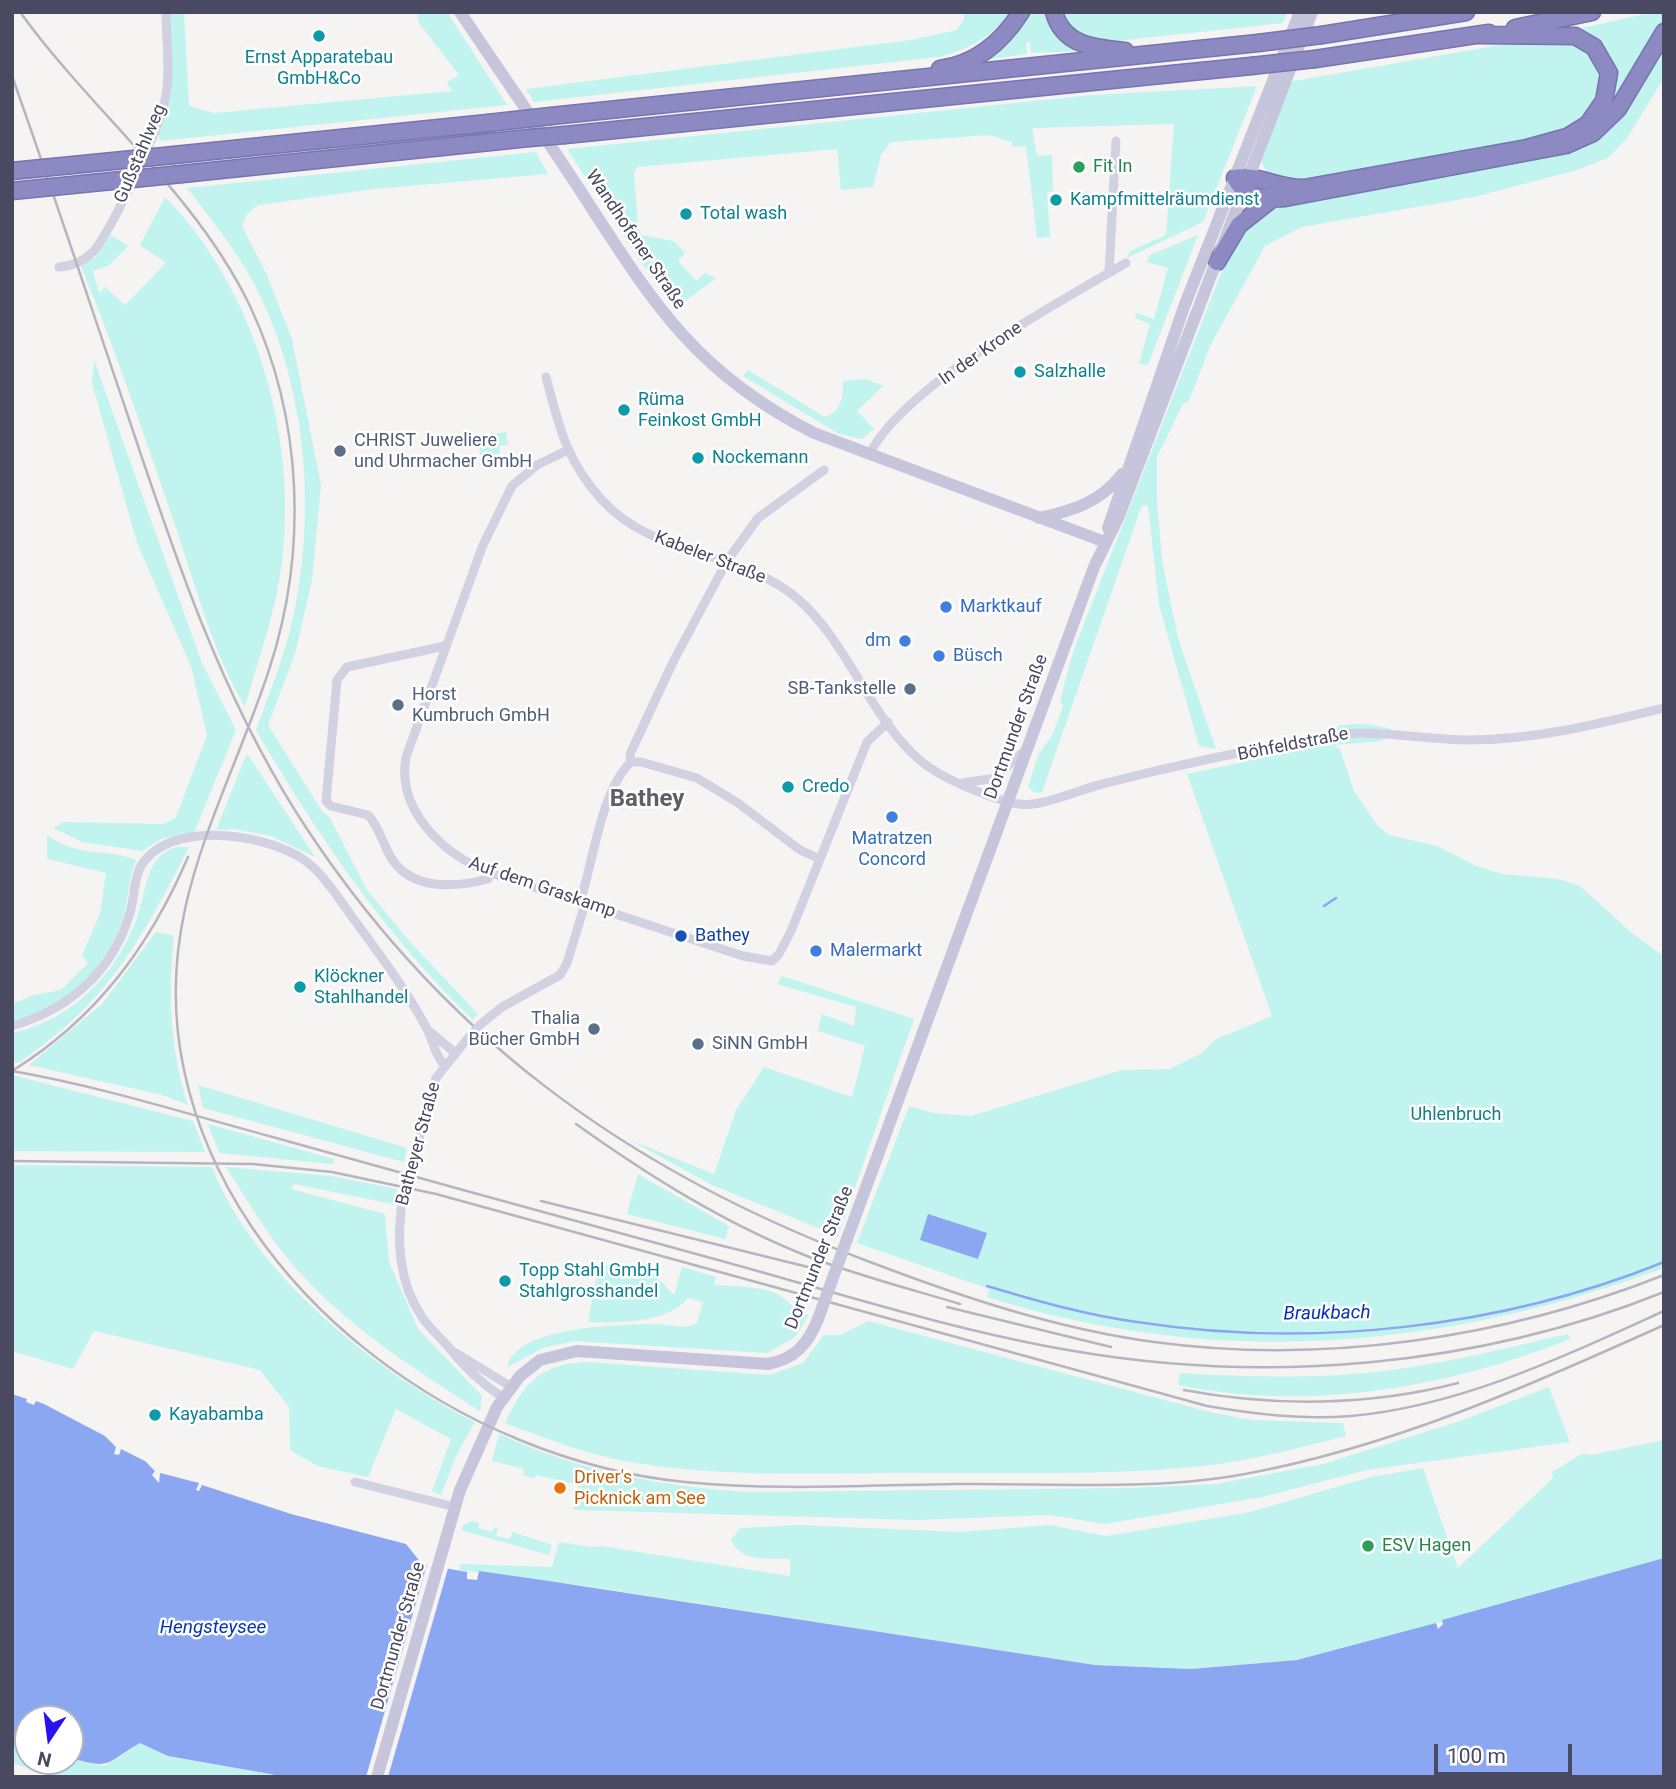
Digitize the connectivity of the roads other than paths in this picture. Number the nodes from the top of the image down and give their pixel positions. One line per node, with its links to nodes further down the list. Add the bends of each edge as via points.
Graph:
1 (166, 12): 20 (street, Gußstahlweg, via 163,108 108,230 92,253)
2 (460, 12): 24 (main road, Wandhofener Straße, via 675,329 711,365 777,414)
3 (1021, 12): 12 (highway, via 990,48 951,67)
4 (1054, 12): 11 (highway, via 1066,35 1089,48)
5 (1300, 12): 15 (main road, Dortmunder Straße)
6 (1312, 12): 15 (main road, Dortmunder Straße)
7 (1466, 12): 11 (highway, bridge)
8 (1592, 12): 10 (highway)
9 (1664, 32): 17 (highway, via 1618,109 1593,133 1566,145)
10 (1480, 35): 15 (highway, via 1558,35 1585,41 1594,47 1609,74 1604,101 1588,124 1567,137 1527,148 1304,188); 16 (highway, bridge, via 1251,66)
11 (1163, 54): 12 (highway)
12 (822, 87): 14 (highway, bridge)
13 (1116, 141): 21 (street)
14 (12, 171)
15 (1241, 181): 17 (highway); 18 (main road, Dortmunder Straße); 25 (main road, Dortmunder Straße, via 1184,307)
16 (12, 191)
17 (1272, 199): 18 (highway, via 1239,225)
18 (1217, 262): 28 (main road, Dortmunder Straße)
19 (1126, 263): 21 (street, In der Krone)
20 (60, 267)
21 (1109, 272): 24 (street, In der Krone, via 947,376 881,434)
22 (546, 377): 23 (street, Kabeler Straße)
23 (566, 451): 29 (street, Kabeler Straße, via 595,492 621,517 666,544); 30 (street, Auf dem Graskamp, via 512,486 483,545)
24 (869, 455): 27 (main road, Wandhofener Straße)
25 (1129, 461): 27 (main road, via 1120,477 1086,505); 28 (main road, Dortmunder Straße)
26 (824, 470): 29 (street, Batheyer Straße, via 758,518)
27 (1037, 518): 28 (main road, Wandhofener Straße)
28 (1105, 542): 33 (main road, Dortmunder Straße)
29 (727, 561): 32 (street, Kabeler Straße, via 769,579 798,599 823,627); 34 (street, Batheyer Straße, via 674,660 630,754)
30 (445, 646): 38 (street, Auf dem Graskamp, via 406,757 407,788 420,817 439,841 460,859); 38 (street, via 348,667 337,680 326,801 368,815 393,860 427,884 483,880)
31 (1664, 708): 36 (street, Böhfeldstraße, via 1514,738 1334,735 1106,783 1031,805)
32 (888, 722): 35 (street, Kabeler Straße, via 921,762); 37 (street, Auf dem Graskamp, via 867,742)
33 (1027, 747): 35 (street, via 995,778); 36 (main road, Dortmunder Straße)
34 (631, 762): 37 (street, via 671,769 714,788 800,850); 39 (street, Batheyer Straße, via 606,808)
35 (958, 783): 36 (street, Kabeler Straße)
36 (1009, 803): 45 (main road, Dortmunder Straße, bridge, via 818,1319 802,1348 779,1362 756,1365 577,1350 540,1360)
37 (820, 859): 39 (street, Auf dem Graskamp, via 783,947 772,961 743,956)
38 (491, 873): 39 (street, Auf dem Graskamp)
39 (582, 903): 42 (street, Batheyer Straße, bridge, via 568,963 560,975 502,1007)
40 (12, 1026): 41 (street, via 53,1010 87,985 128,921 143,863 163,844 234,836 290,851 312,866 385,963)
41 (427, 1029): 42 (street); 43 (street)
42 (454, 1052): 43 (street, Batheyer Straße)
43 (444, 1065): 44 (street, Batheyer Straße, bridge, via 436,1078 404,1191 399,1240 406,1284 420,1315)
44 (451, 1350): 45 (street, Batheyer Straße); 46 (street, Batheyer Straße)
45 (510, 1386): 46 (main road, Dortmunder Straße)
46 (502, 1397): 48 (main road, Dortmunder Straße, via 475,1451)
47 (355, 1482): 48 (street)
48 (455, 1507): 49 (main road, Dortmunder Straße)
49 (377, 1777)

